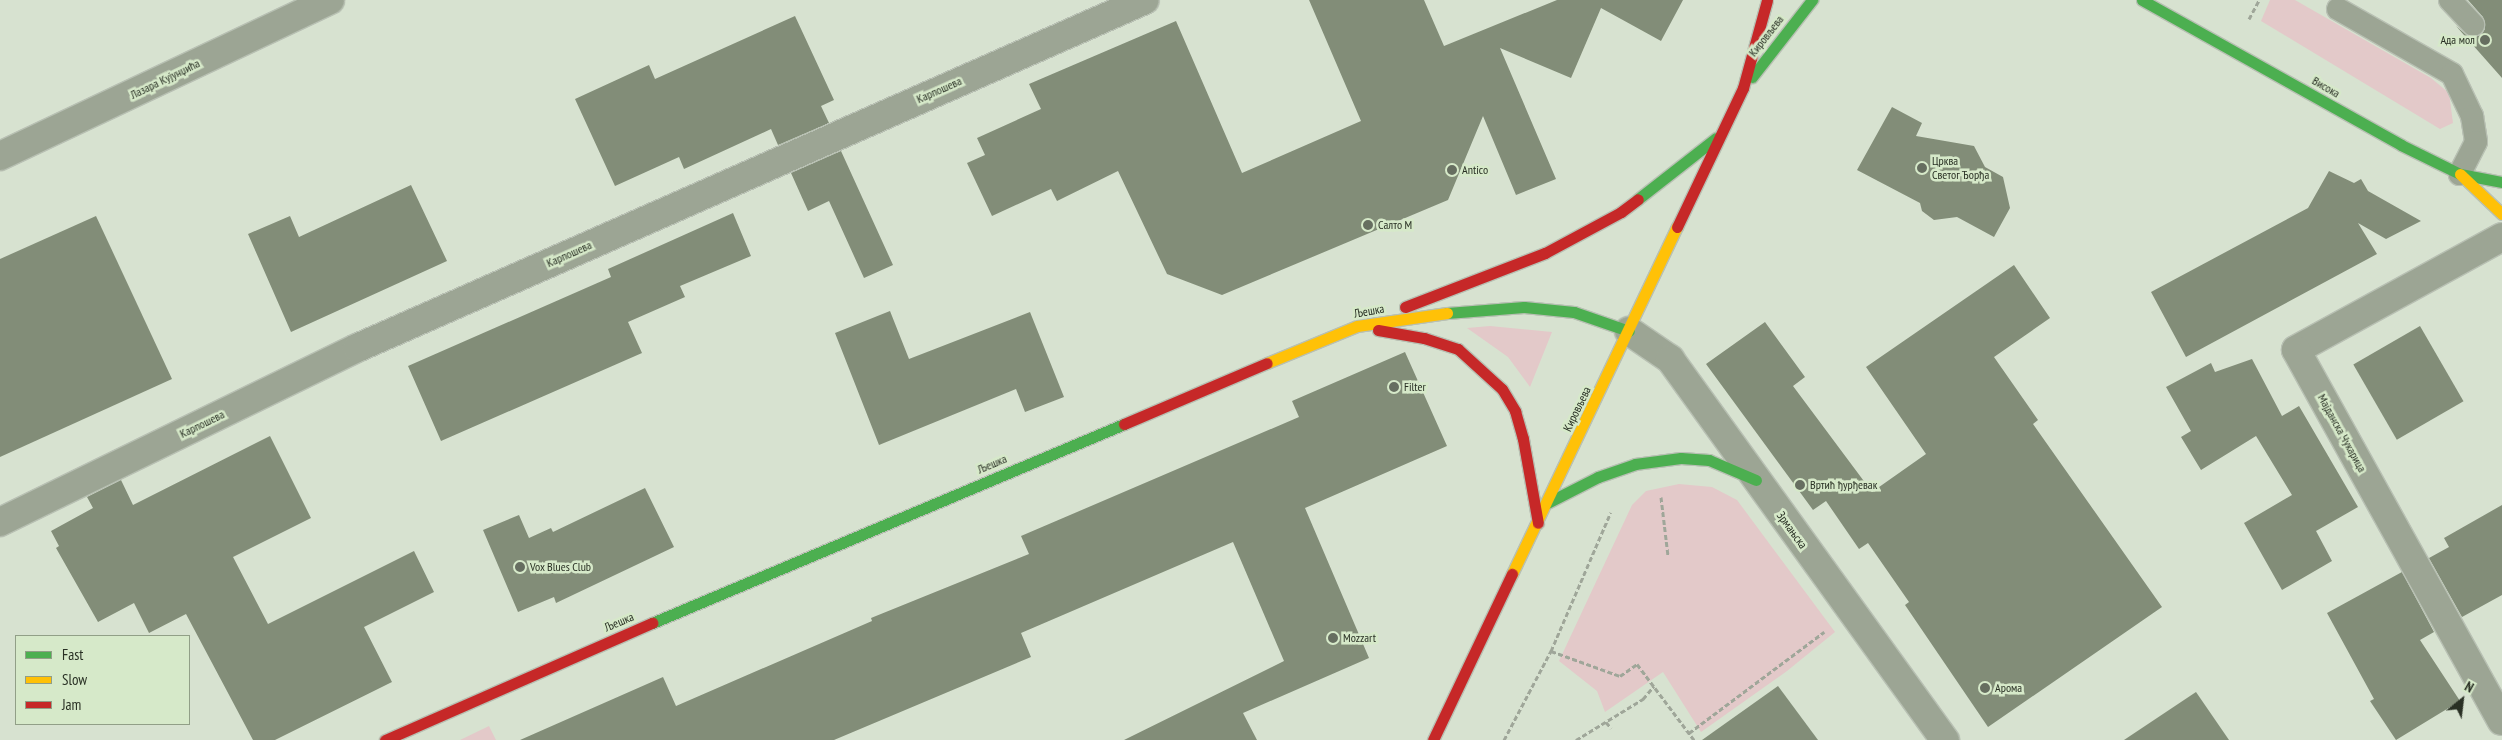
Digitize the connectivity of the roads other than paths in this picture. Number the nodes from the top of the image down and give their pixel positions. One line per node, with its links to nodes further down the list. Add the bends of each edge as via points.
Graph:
1 (330, 0): 11 (street, Лазара Кујунџића)
2 (1145, 0): 20 (street, Карпошева, via 357,348)
3 (1767, 0): 9 (main road, Кировљева)
4 (1812, 0): 9 (main road, Кировљева)
5 (2450, 0): 8 (lane)
6 (2154, 3): 12 (main road, Висока, via 2394,141)
7 (2338, 9): 12 (lane, via 2452,74 2472,116 2476,142)
8 (2473, 25)
9 (1743, 88): 10 (main road, Кировљева)
10 (1721, 135): 16 (main road, via 1621,212 1545,253); 17 (main road, Кировљева)
11 (0, 156)
12 (2460, 174): 13 (main road, Висока); 14 (main road)
13 (2502, 182)
14 (2502, 214)
15 (2502, 237): 22 (street, Мајданска Чукарица, via 2296,350)
16 (1357, 326): 17 (main road, Љешка, via 1464,310 1524,307 1574,312); 21 (main road, via 1424,338 1458,349 1493,378 1515,411); 23 (main road, Љешка, via 726,590)
17 (1629, 331): 18 (street, Зрмањска, via 1670,359); 19 (main road, Кировљева)
18 (1756, 480): 19 (main road, via 1709,460 1681,458 1635,464 1598,477); 25 (street, Зрмањска)
19 (1547, 503): 21 (main road, Кировљева)
20 (0, 522)
21 (1538, 524): 24 (main road, Кировљева)
22 (2502, 721)
23 (385, 740)
24 (1433, 740)
25 (1945, 740)

